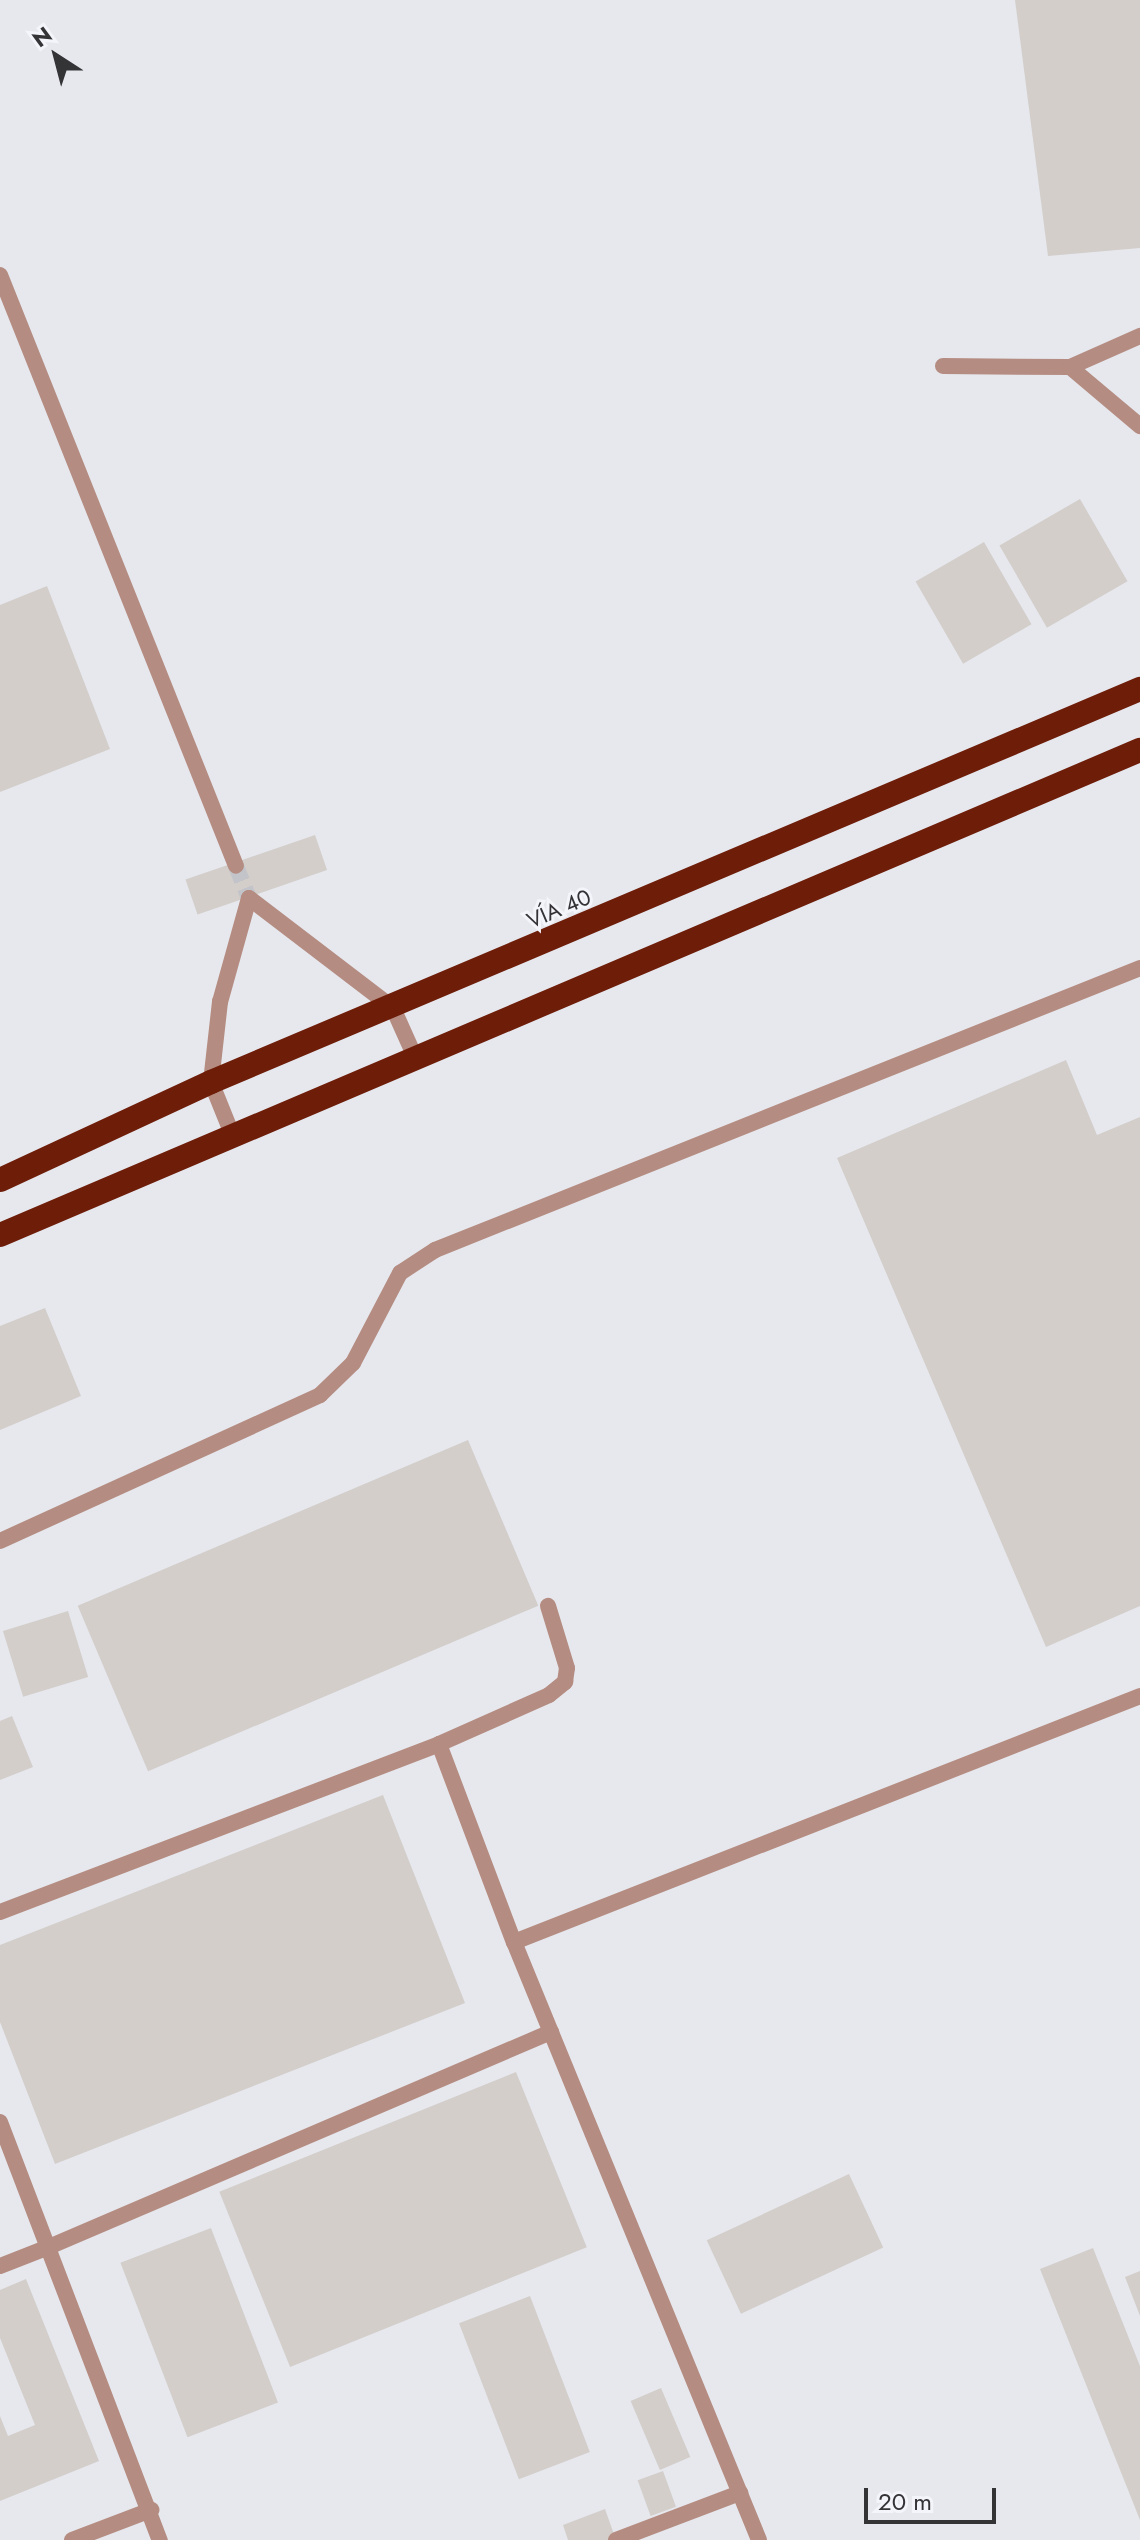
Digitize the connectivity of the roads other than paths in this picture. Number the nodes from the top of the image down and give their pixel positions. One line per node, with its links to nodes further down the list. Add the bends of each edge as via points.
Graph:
1 (0, 275): 8 (street)
2 (1140, 336): 4 (street)
3 (943, 366): 4 (street)
4 (1070, 367): 5 (street)
5 (1140, 426)
6 (1140, 689): 10 (highway, VÍA 40)
7 (1140, 750): 11 (highway)
8 (236, 866)
9 (1140, 968): 16 (street, via 435,1250 400,1273 353,1363 320,1395)
10 (393, 1008): 11 (street); 12 (highway, VÍA 40); 12 (street, via 249,898 220,1002)
11 (414, 1055): 13 (highway)
12 (211, 1082): 13 (street); 14 (highway, VÍA 40)
13 (232, 1134): 15 (highway)
14 (0, 1180)
15 (0, 1235)
16 (0, 1541)
17 (548, 1606): 19 (street, via 567,1668 565,1682 549,1695)
18 (1140, 1696): 21 (street)
19 (439, 1744): 20 (street); 21 (street)
20 (0, 1912)
21 (514, 1942): 22 (street)
22 (551, 2032): 24 (street); 26 (street)
23 (0, 2122): 24 (street)
24 (51, 2246): 25 (street); 27 (street)
25 (0, 2266)
26 (740, 2493): 30 (street); 31 (street)
27 (151, 2510): 28 (street); 29 (street)
28 (72, 2540)
29 (160, 2540)
30 (616, 2540)
31 (759, 2540)

